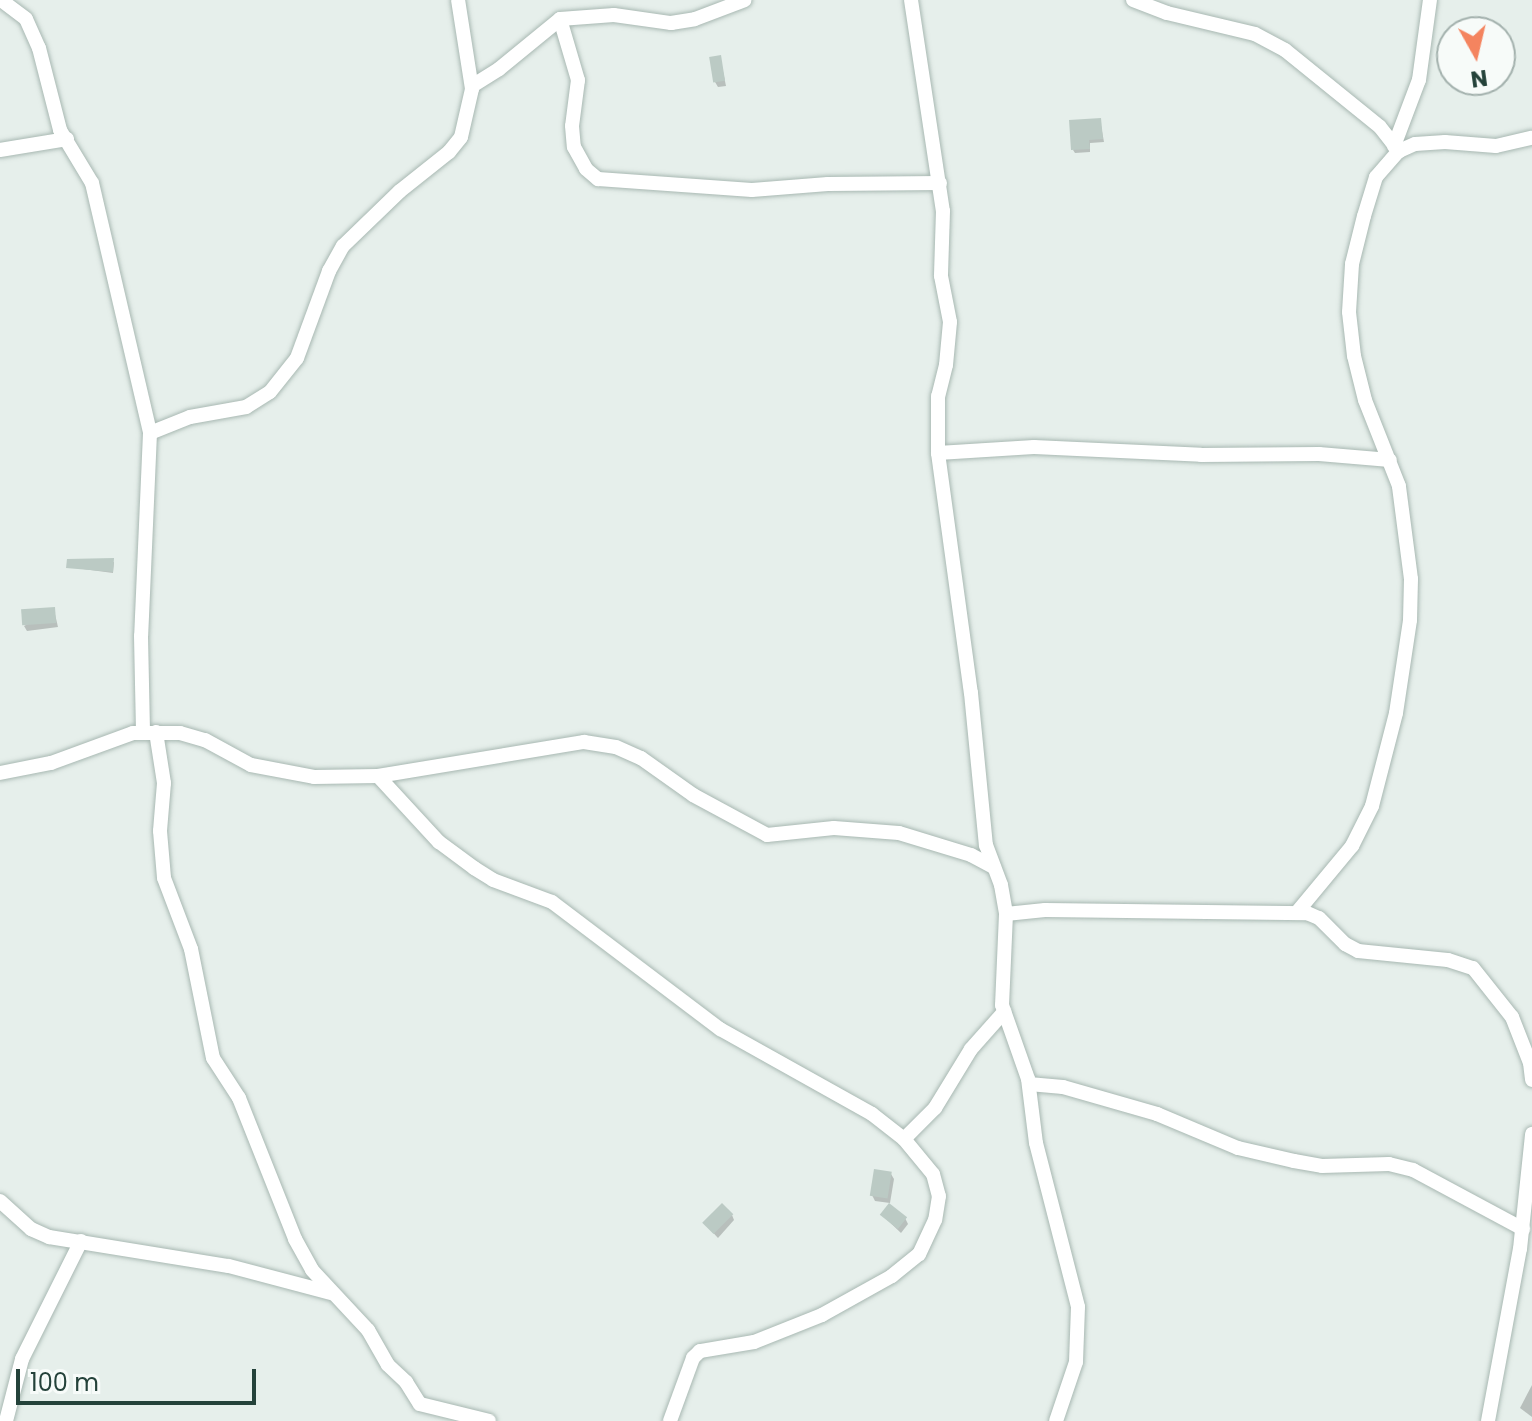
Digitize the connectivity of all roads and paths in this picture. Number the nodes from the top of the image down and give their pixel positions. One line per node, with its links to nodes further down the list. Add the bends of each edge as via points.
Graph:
1 (1, 0): 10 (street, via 26,19 39,48 54,115)
2 (458, 0): 8 (street)
3 (745, 0): 7 (street, via 671,23 614,15)
4 (911, 0): 13 (street)
5 (1133, 0): 11 (street, via 1255,34 1285,50 1380,127)
6 (1430, 0): 11 (street, via 1419,80)
7 (560, 19): 8 (street); 13 (street, via 578,80 574,147 598,179 752,190)
8 (472, 86): 14 (street, via 461,137 449,152 343,246 297,358 270,392 246,407 190,417)
9 (1532, 138): 11 (street, via 1496,146 1445,142)
10 (67, 139): 12 (street); 14 (street, via 92,183)
11 (1397, 148): 16 (street, via 1372,190 1352,264 1349,312 1365,400)
12 (0, 150)
13 (940, 183): 15 (street, via 941,276 950,322 938,396)
14 (150, 433): 17 (street, via 141,636)
15 (938, 453): 16 (street, via 1034,447); 20 (street, via 986,845)
16 (1390, 460): 21 (street, via 1399,486 1411,579 1396,713 1372,806 1352,846)
17 (150, 733): 18 (street, via 133,733 51,763); 19 (street, via 205,740 251,765 280,772); 31 (street, via 164,783 161,864 191,949 213,1058 239,1098 295,1239)
18 (0, 773)
19 (378, 776): 20 (street, via 584,742 641,758 693,795 767,835 834,828 899,833); 27 (street, via 439,842 474,868 552,902 720,1029 872,1114)
20 (994, 867): 22 (street)
21 (1298, 911): 22 (street); 24 (street, via 1319,918 1358,951 1448,960 1473,968 1512,1017)
22 (1006, 914): 23 (street)
23 (1004, 1012): 25 (street); 27 (street, via 971,1049 935,1108)
24 (1532, 1080)
25 (1029, 1084): 29 (street, via 1063,1087 1157,1114 1238,1148 1294,1161 1322,1166 1389,1164 1413,1170); 37 (street, via 1036,1143 1078,1307 1076,1362)
26 (1532, 1134): 29 (street)
27 (904, 1139): 36 (street, via 933,1174 939,1196 935,1220 919,1254 892,1276 822,1315 754,1342 700,1351)
28 (0, 1201): 30 (street, via 31,1229)
29 (1523, 1229): 38 (street)
30 (81, 1241): 31 (street, via 229,1266); 33 (street, via 22,1359)
31 (331, 1293): 32 (street, via 368,1330)
32 (420, 1404): 34 (street); 35 (street)
33 (6, 1421)
34 (424, 1421)
35 (489, 1421)
36 (670, 1421)
37 (1056, 1421)
38 (1488, 1421)

